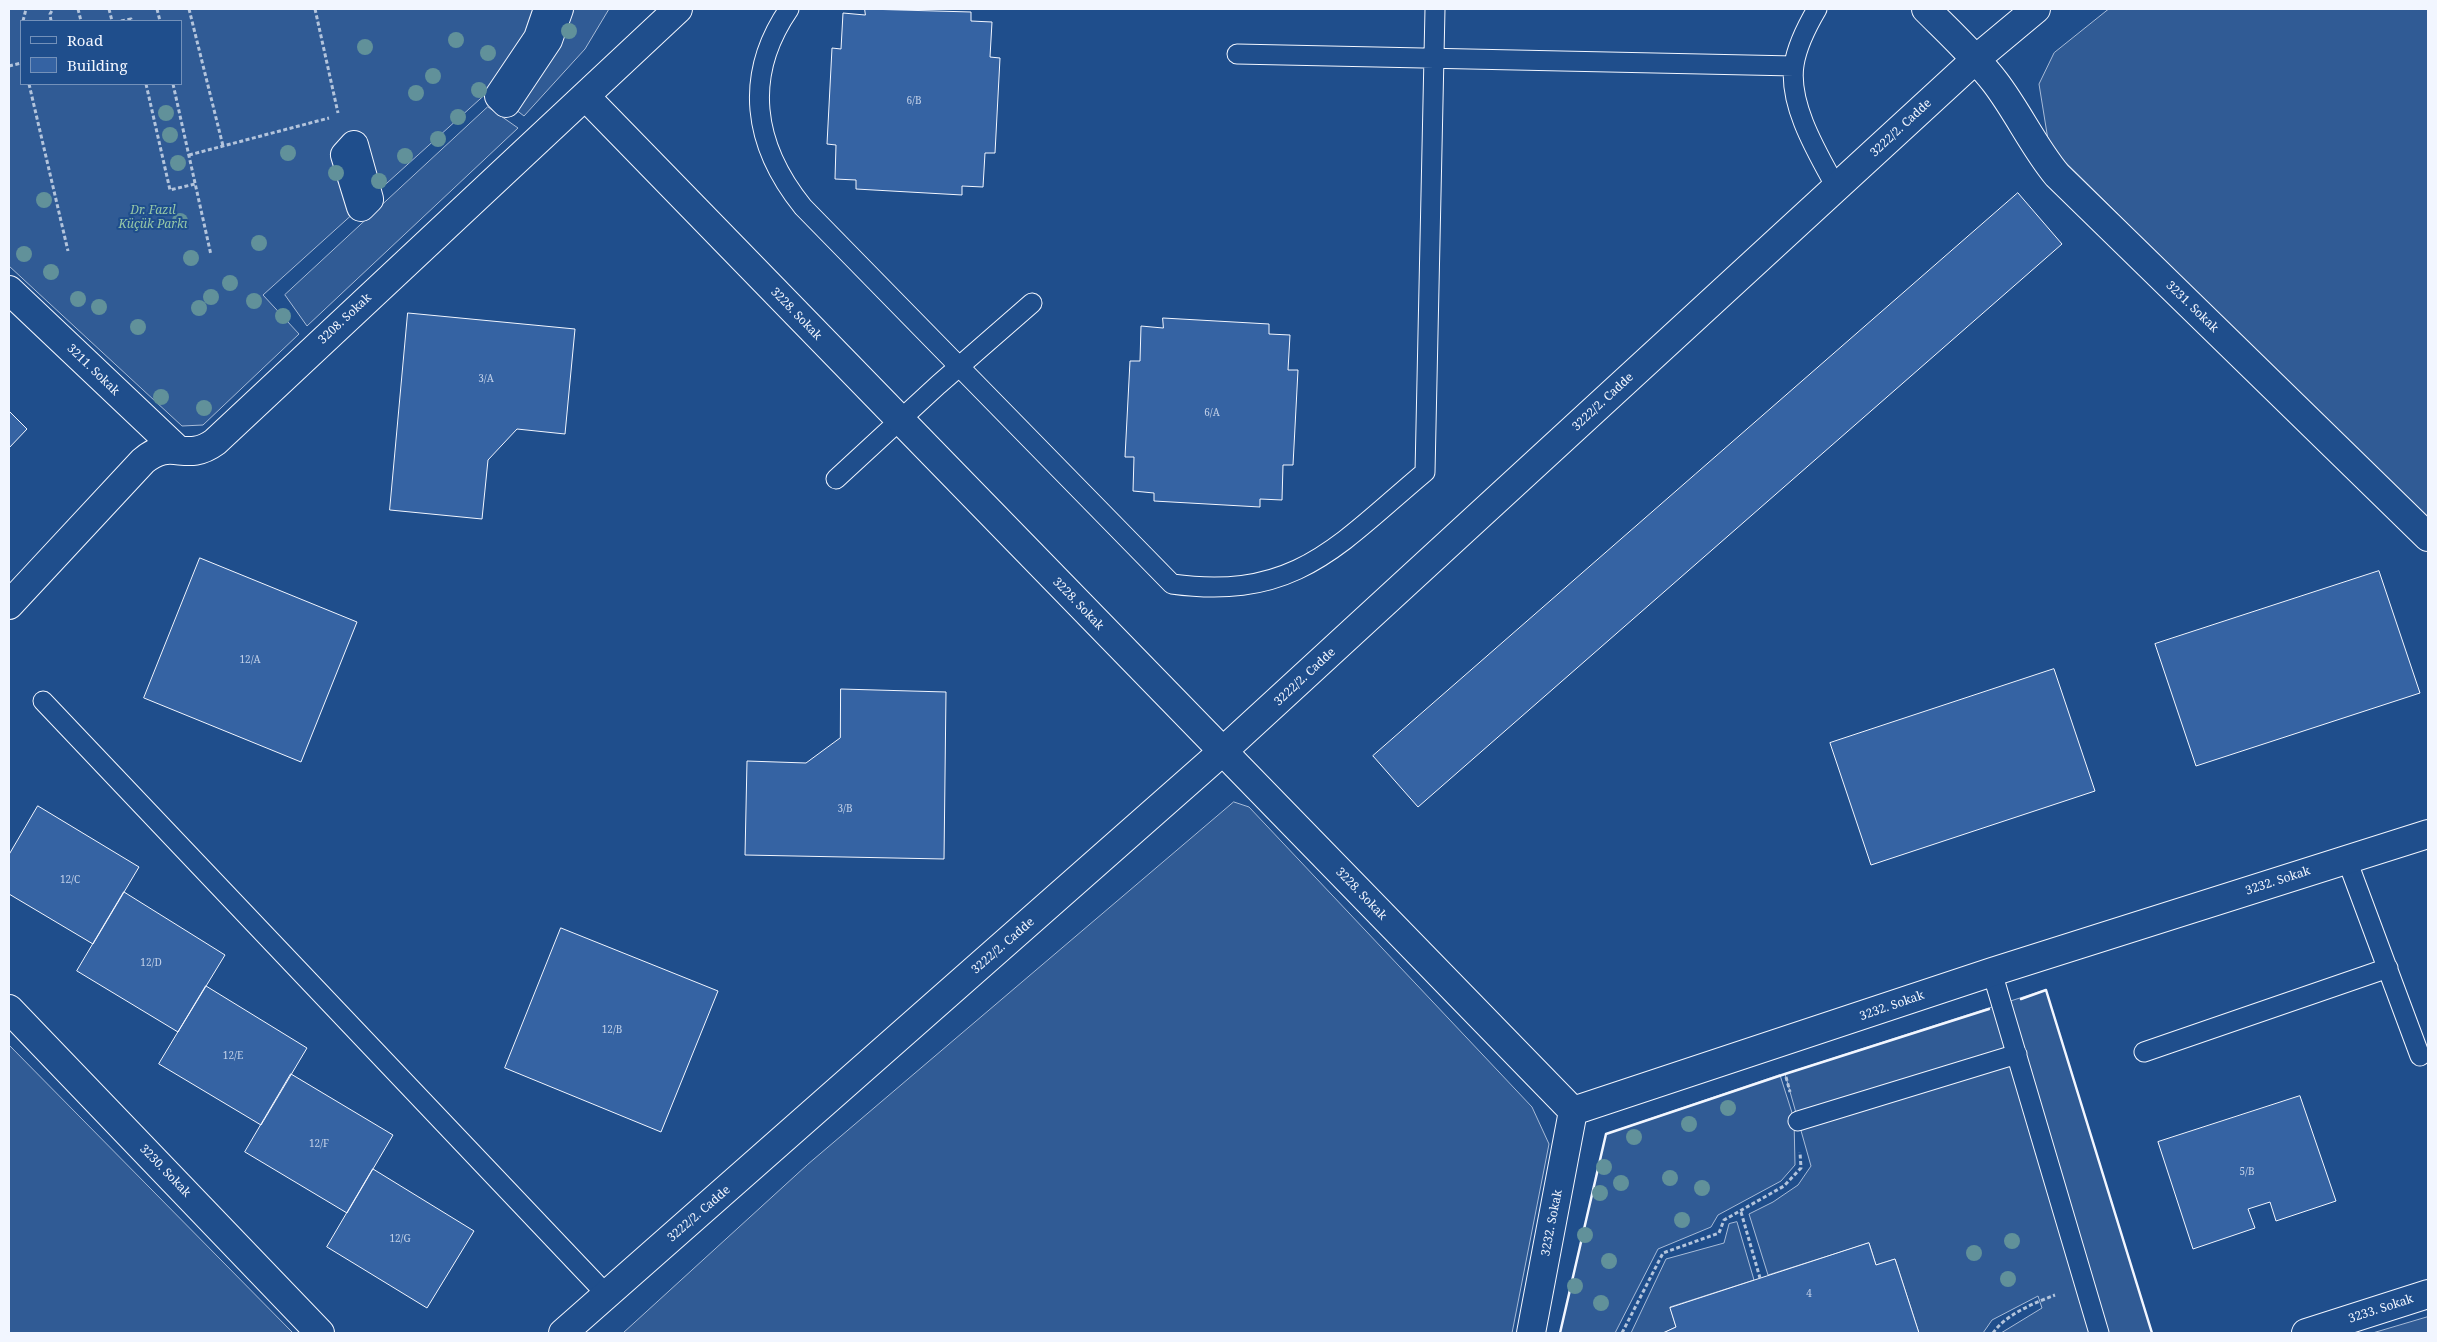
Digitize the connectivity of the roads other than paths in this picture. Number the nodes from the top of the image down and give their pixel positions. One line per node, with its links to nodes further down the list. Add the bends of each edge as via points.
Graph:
1 (548, 9): 2 (street, via 538,38 499,96 506,103 548,40)
2 (559, 9)
3 (678, 9): 13 (street, 3208. Sokak)
4 (789, 9): 17 (lane, via 769,46 762,72 759,99 762,128 771,157 784,184 803,207)
5 (1435, 9): 10 (lane)
6 (1818, 9): 12 (lane, via 1802,35)
7 (1926, 9): 11 (street, 3231. Sokak)
8 (2036, 9): 11 (street, 3222/2. Cadde)
9 (1237, 54): 10 (lane)
10 (1434, 58): 12 (lane); 17 (lane, via 1425,472 1325,556 1294,572 1261,583 1226,588 1172,584)
11 (1976, 59): 14 (street, 3222/2. Cadde); 21 (street, 3231. Sokak, via 2000,90 2039,154 2057,175)
12 (1794, 66): 14 (lane, via 1796,96 1805,124)
13 (585, 96): 18 (street, 3228. Sokak); 19 (street, 3208. Sokak, via 214,442 194,452)
14 (1836, 187): 24 (street, 3222/2. Cadde)
15 (9, 290): 19 (street, 3211. Sokak)
16 (1032, 302): 17 (lane)
17 (959, 366): 18 (lane)
18 (900, 420): 20 (lane); 24 (street, 3228. Sokak)
19 (178, 450): 22 (street, 3208. Sokak, via 163,449 143,461)
20 (836, 479)
21 (2428, 537)
22 (9, 605)
23 (43, 701): 36 (lane)
24 (1222, 752): 33 (street, 3228. Sokak); 36 (street, 3222/2. Cadde)
25 (2428, 834): 26 (street, 3232. Sokak)
26 (2347, 860): 27 (lane); 28 (street, 3232. Sokak)
27 (2388, 968): 30 (lane); 32 (lane)
28 (1992, 972): 31 (lane); 33 (street, 3232. Sokak)
29 (9, 1009): 37 (street, 3230. Sokak)
30 (2144, 1052)
31 (2017, 1054): 34 (lane); 40 (lane)
32 (2420, 1056)
33 (1573, 1111): 39 (street, 3232. Sokak)
34 (1798, 1121)
35 (2428, 1294): 41 (street, 3233. Sokak)
36 (607, 1295): 38 (street, 3222/2. Cadde)
37 (320, 1333)
38 (563, 1333)
39 (1531, 1333)
40 (2099, 1333)
41 (2306, 1333)

